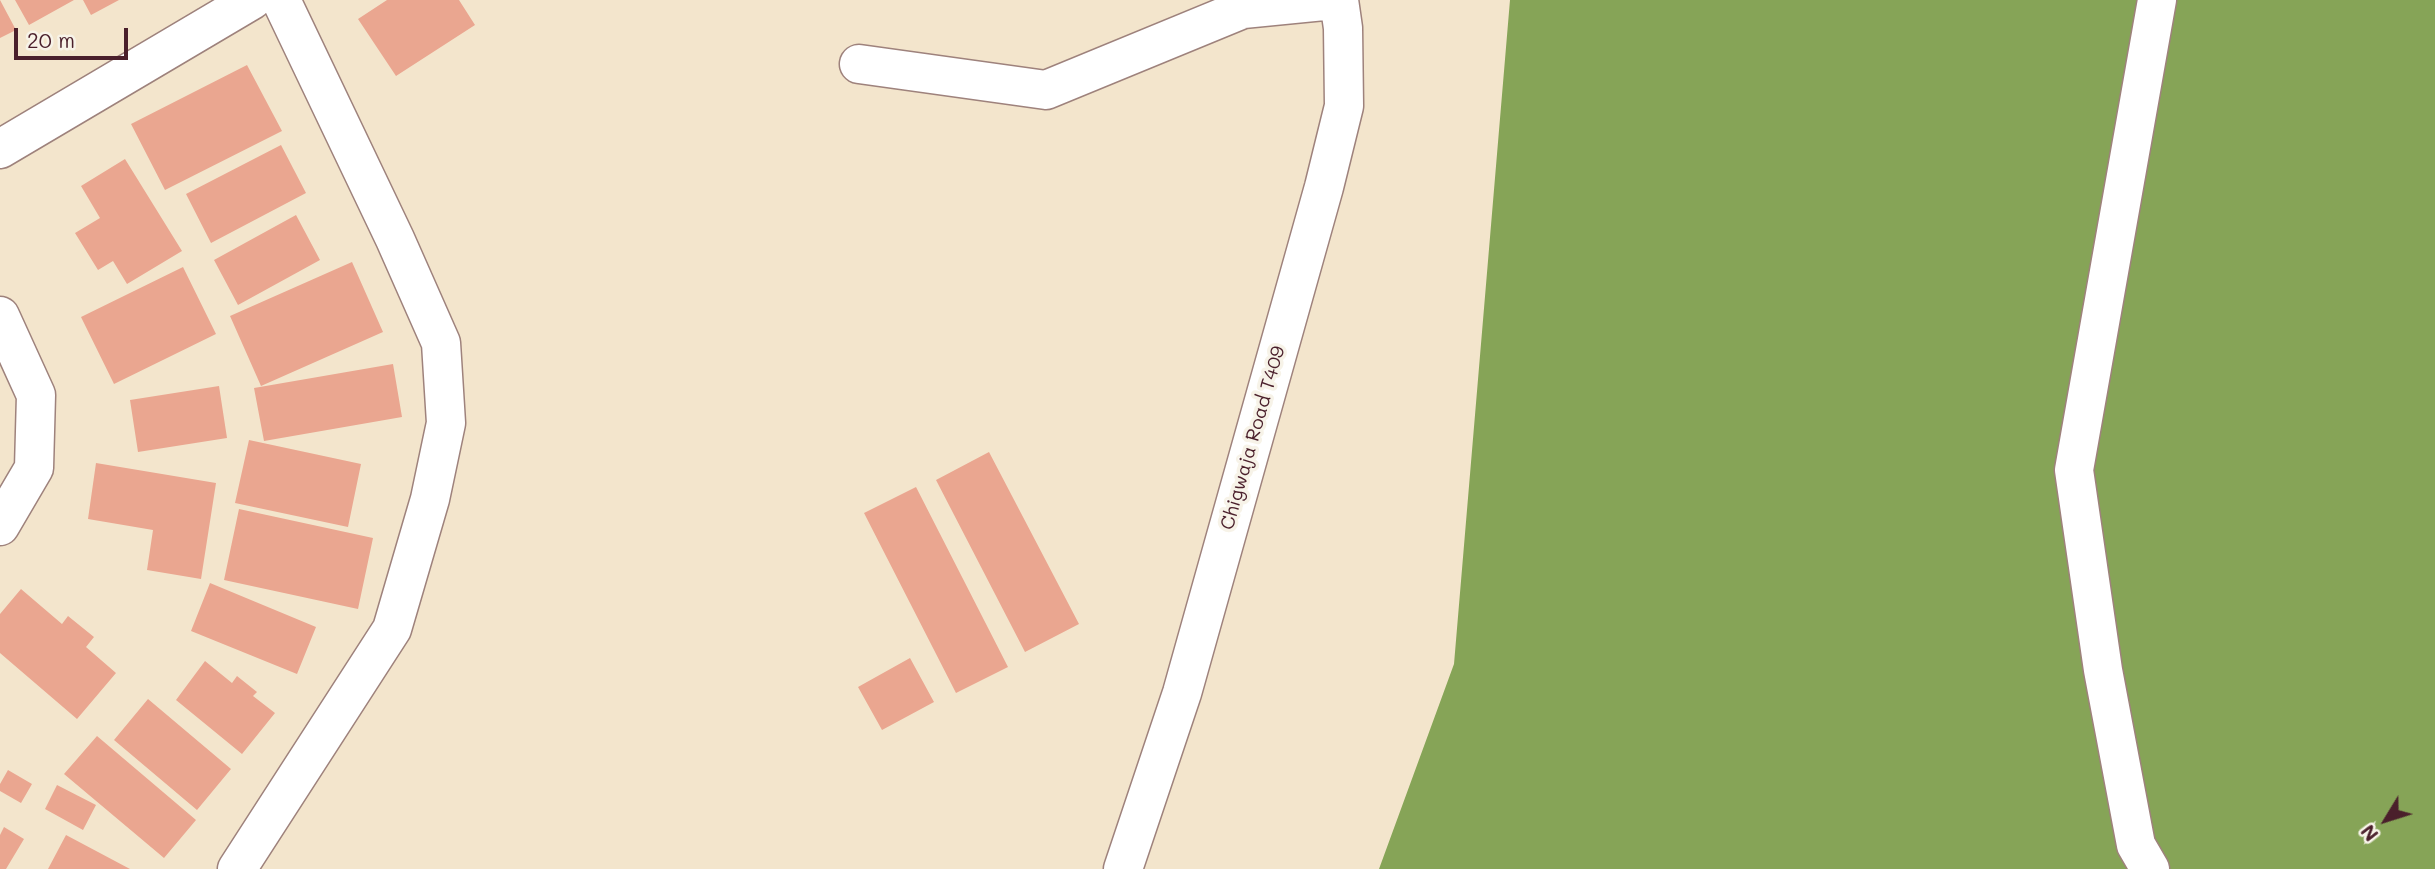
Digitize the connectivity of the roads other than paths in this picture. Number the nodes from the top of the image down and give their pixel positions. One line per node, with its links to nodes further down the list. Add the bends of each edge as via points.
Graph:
1 (253, 0): 6 (street)
2 (281, 0): 10 (street, via 441,343 446,423 393,629)
3 (1336, 0): 5 (street, via 1243,9 1046,90); 11 (street, Chigwaja Road T409, via 1343,28 1341,120 1182,693)
4 (2157, 0): 9 (street, via 2074,470)
5 (859, 64)
6 (0, 149)
7 (0, 316): 8 (street, via 36,395 34,468)
8 (0, 526)
9 (2139, 861)
10 (237, 869)
11 (1123, 869)

